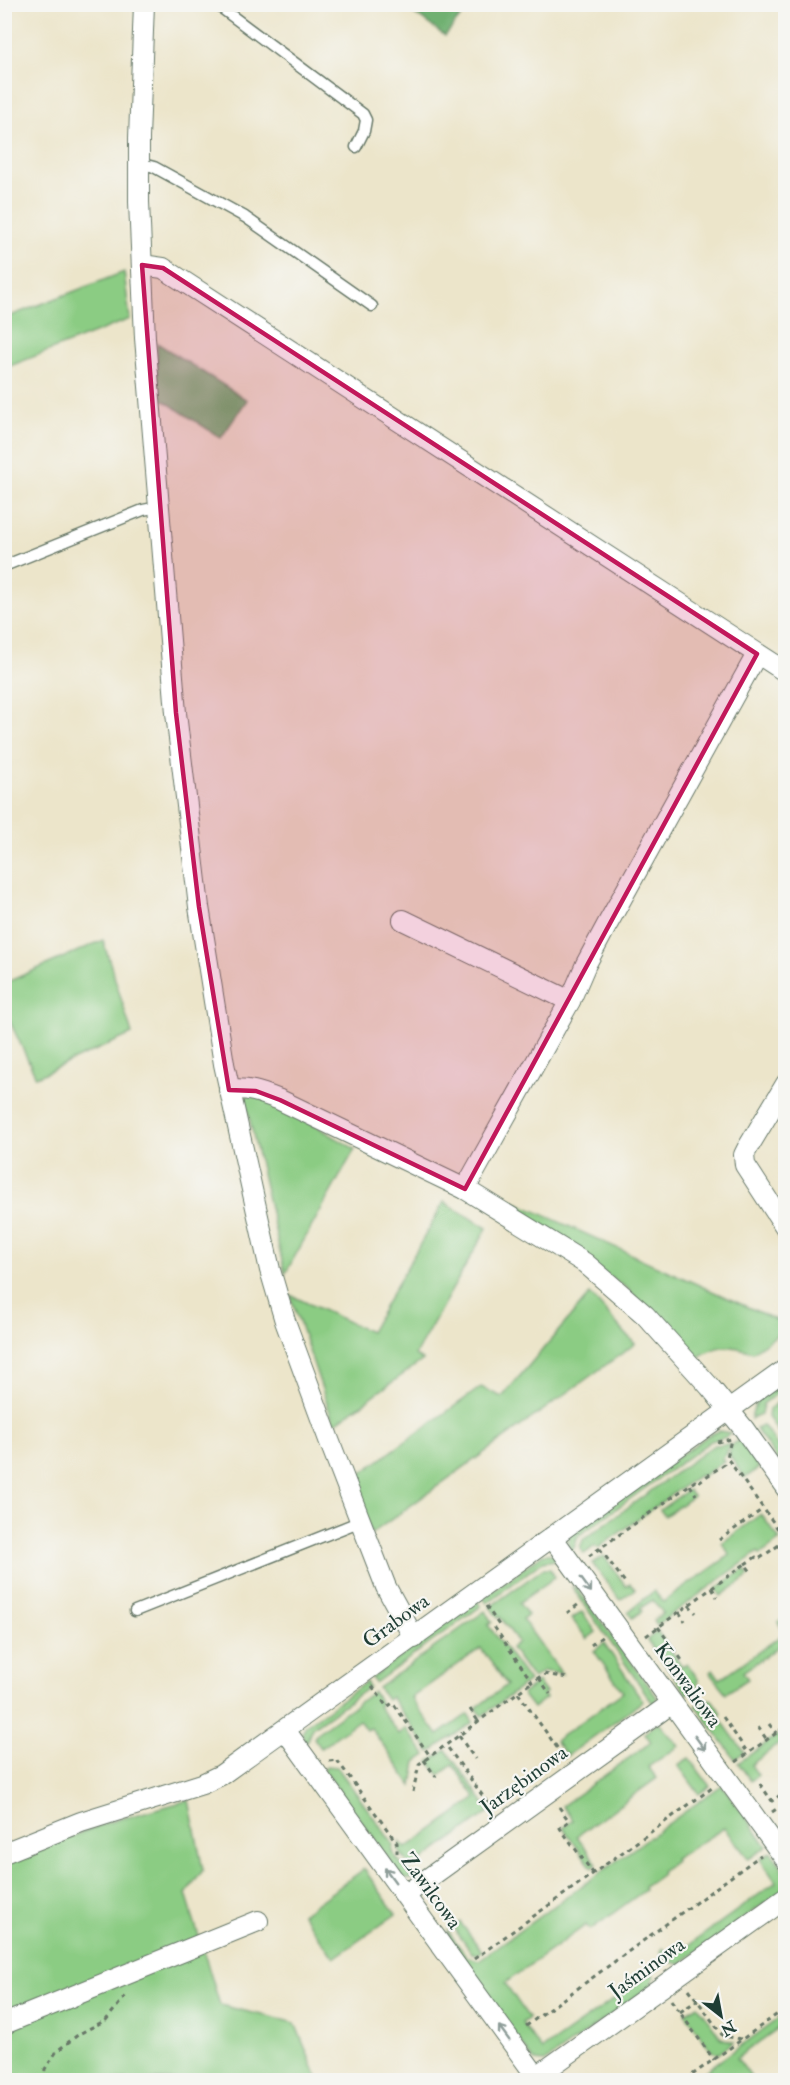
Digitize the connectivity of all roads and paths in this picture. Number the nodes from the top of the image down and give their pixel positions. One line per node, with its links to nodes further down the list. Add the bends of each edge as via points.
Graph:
1 (144, 4): 4 (street)
2 (216, 4): 3 (lane, via 363,114 364,131)
3 (356, 147)
4 (139, 163): 5 (street); 6 (lane, via 154,167 244,217)
5 (141, 265): 7 (street); 9 (street, via 163,268)
6 (372, 306)
7 (158, 507): 8 (lane); 14 (street, via 196,884)
8 (4, 566)
9 (757, 654): 10 (street); 12 (street, via 597,943)
10 (786, 672)
11 (403, 920): 12 (street)
12 (570, 1001): 15 (street)
13 (786, 1084): 16 (street, via 744,1160)
14 (229, 1090): 15 (street, via 249,1089 280,1100); 25 (street, via 278,1298)
15 (465, 1189): 18 (street, via 558,1245 607,1280 645,1316)
16 (786, 1228)
17 (786, 1369): 18 (street, Grabowa)
18 (729, 1410): 22 (street); 26 (street, Grabowa)
19 (712, 1443): 20 (path, via 731,1439)
20 (729, 1461): 21 (path); 24 (path)
21 (690, 1485): 23 (path); 28 (path)
22 (786, 1488)
23 (696, 1495)
24 (763, 1509): 27 (path); 29 (path, via 786,1540)
25 (361, 1521): 38 (lane); 45 (street, via 386,1587)
26 (552, 1537): 30 (street, Konwaliowa); 34 (street, Grabowa)
27 (719, 1540)
28 (600, 1549): 30 (path); 32 (path)
29 (745, 1564): 31 (path); 33 (path)
30 (574, 1568): 47 (street, Konwaliowa, one-way to 47)
31 (752, 1573)
32 (627, 1585)
33 (712, 1588): 35 (path); 37 (path)
34 (476, 1592): 45 (street, Grabowa); 52 (path)
35 (717, 1597)
36 (579, 1604): 40 (path)
37 (689, 1605): 39 (path); 41 (path)
38 (135, 1611)
39 (679, 1612): 42 (path); 43 (path)
40 (567, 1613)
41 (696, 1613)
42 (685, 1621)
43 (658, 1627): 47 (path); 48 (path)
44 (603, 1636): 46 (path)
45 (414, 1638): 49 (street, Grabowa)
46 (591, 1645)
47 (631, 1647): 55 (street, Konwaliowa)
48 (684, 1663)
49 (363, 1674): 62 (street, Grabowa); 68 (path, via 387,1707 393,1703)
50 (538, 1678): 51 (path, via 544,1674); 52 (path); 54 (path)
51 (567, 1678)
52 (532, 1682): 53 (path)
53 (518, 1693): 58 (path); 71 (path)
54 (550, 1694)
55 (672, 1703): 73 (street, Konwaliowa, one-way to 73); 78 (street, Jarzębinowa)
56 (470, 1709): 58 (path)
57 (723, 1717): 67 (path)
58 (478, 1721): 64 (path)
59 (769, 1724): 63 (path)
60 (758, 1726): 65 (path)
61 (786, 1726): 63 (path)
62 (285, 1730): 80 (street, Grabowa, via 209,1782 100,1815); 84 (street, Zawilcowa, one-way to 62)
63 (776, 1733): 65 (path)
64 (459, 1736): 66 (path); 69 (path)
65 (767, 1740): 67 (path)
66 (446, 1745): 68 (path); 79 (path)
67 (748, 1753): 73 (path, via 726,1769)
68 (430, 1756): 70 (path)
69 (475, 1759)
70 (424, 1760): 74 (path); 77 (path, via 419,1764)
71 (566, 1761)
72 (326, 1762): 82 (path, via 337,1760 396,1843)
73 (725, 1776): 81 (street, Konwaliowa); 83 (path)
74 (436, 1777)
75 (760, 1784): 76 (path, via 772,1801)
76 (786, 1791)
77 (413, 1792)
78 (549, 1793): 83 (path, via 569,1821 560,1828); 84 (street, Jarzębinowa)
79 (495, 1813)
80 (4, 1853)
81 (780, 1853): 95 (path)
82 (401, 1859)
83 (593, 1874): 87 (path)
84 (405, 1895): 98 (street, Zawilcowa, one-way to 84)
85 (786, 1898): 89 (street, Jaśminowa)
86 (258, 1921): 94 (street)
87 (472, 1960)
88 (687, 1985): 91 (path)
89 (661, 1986): 93 (path); 98 (street, Jaśminowa)
90 (129, 1993): 99 (path, via 106,2020 57,2051 45,2069)
91 (698, 2000): 93 (path); 96 (path, via 723,2036)
92 (786, 2008): 96 (path)
93 (680, 2012): 97 (path)
94 (4, 2024)
95 (526, 2026)
96 (742, 2039): 97 (path)
97 (714, 2060): 100 (path)
98 (538, 2079)
99 (44, 2080)
100 (685, 2080)

